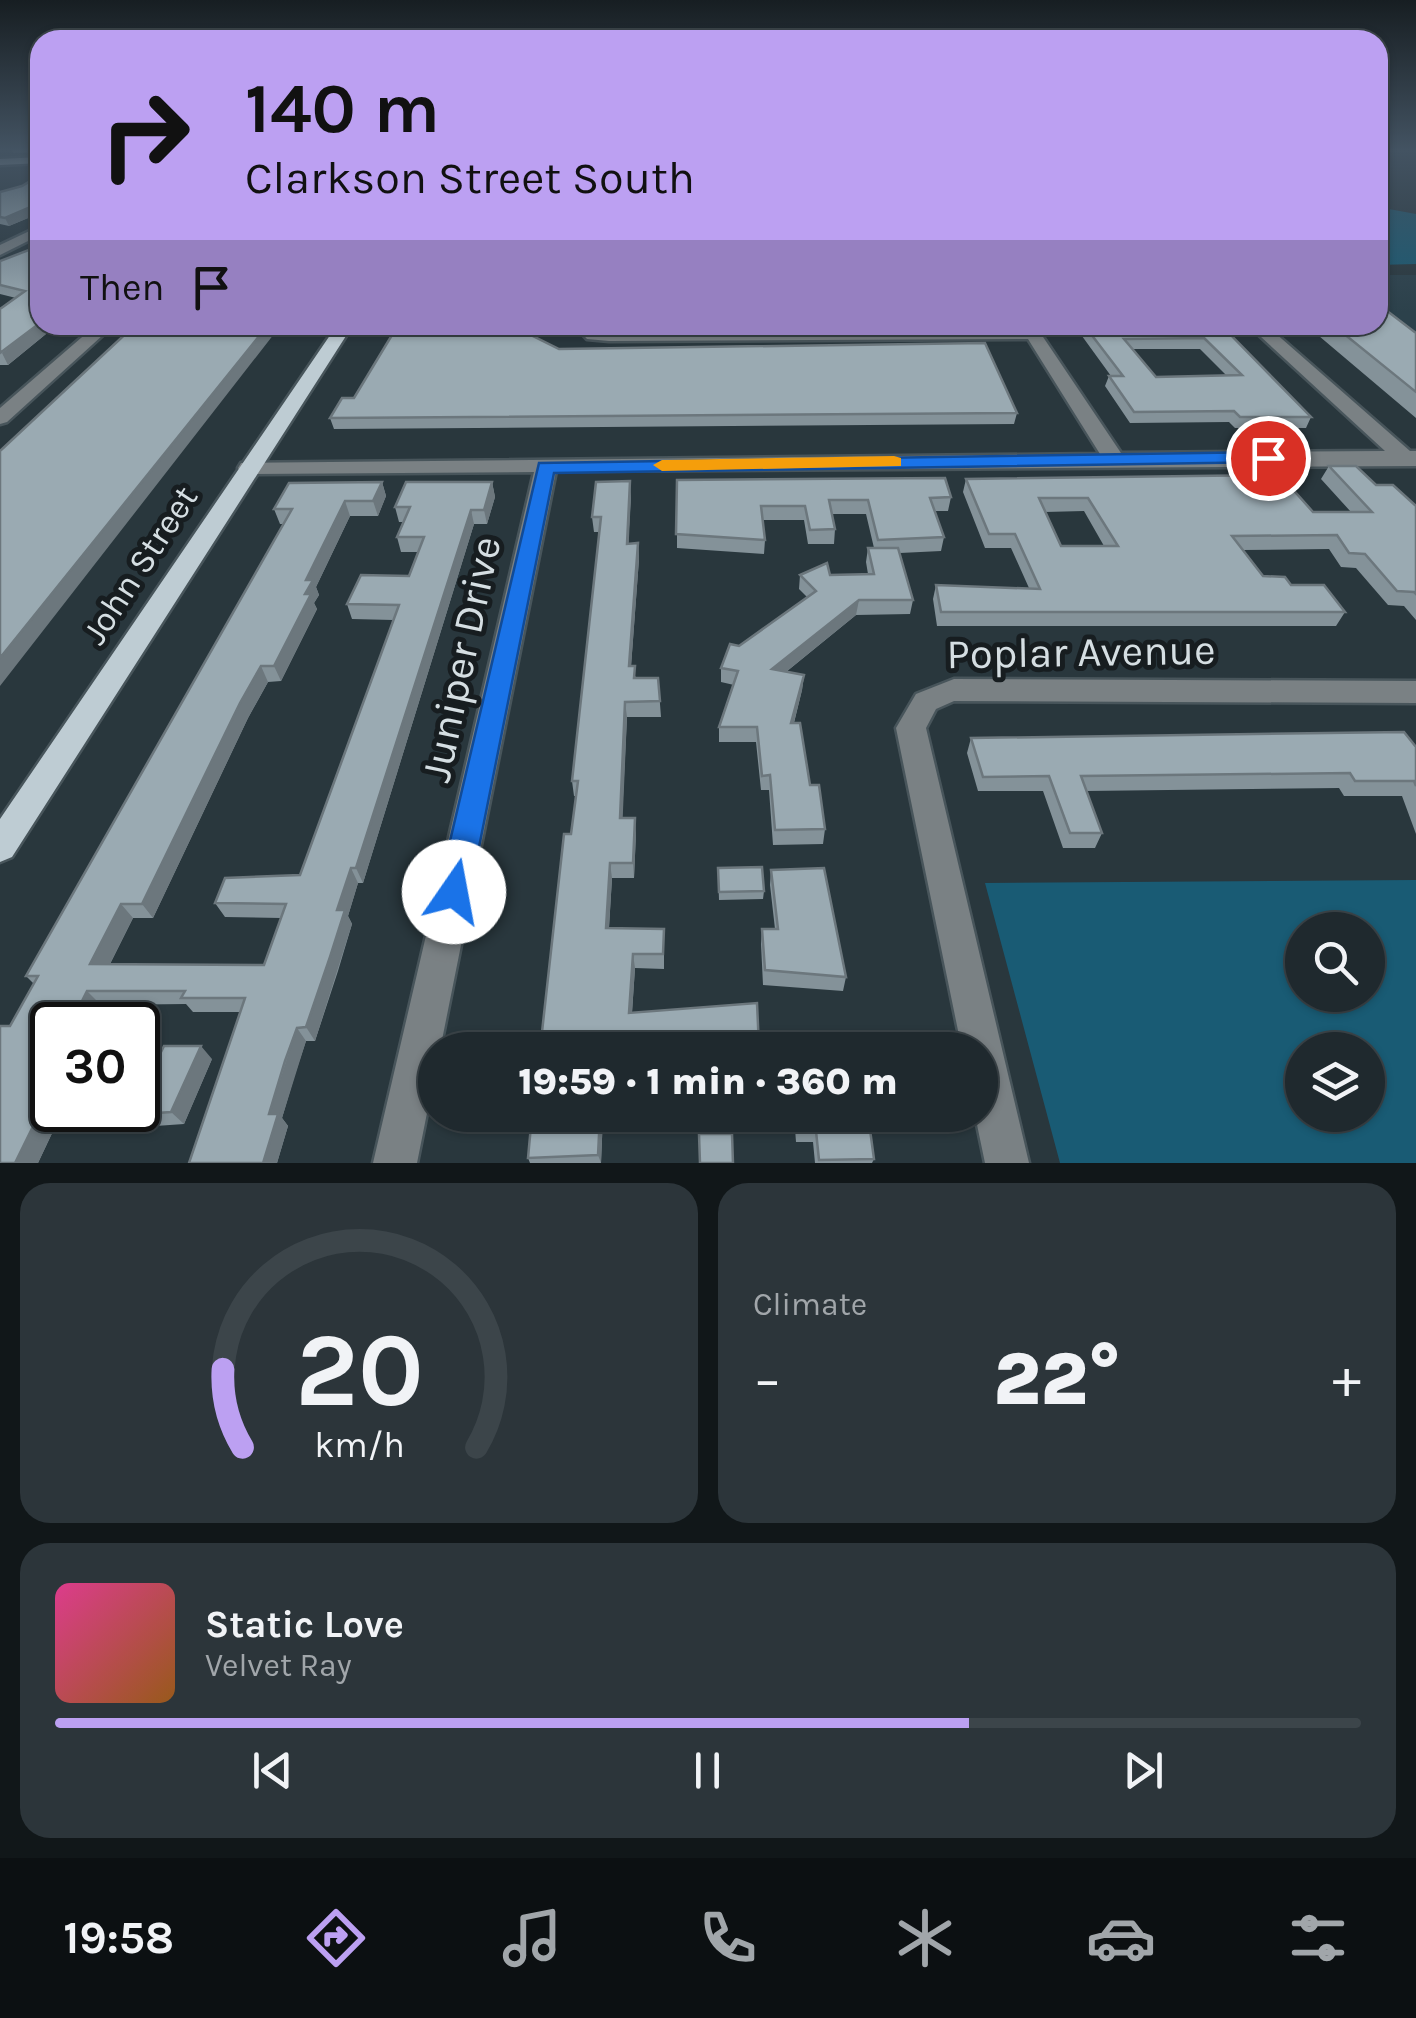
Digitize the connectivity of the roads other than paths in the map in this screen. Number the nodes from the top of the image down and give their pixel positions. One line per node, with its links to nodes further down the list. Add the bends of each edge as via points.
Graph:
1 (30, 235): 2 (street)
2 (0, 251)
3 (95, 335): 10 (street)
4 (338, 335): 15 (main road, John Street)
5 (593, 335): 6 (street)
6 (678, 335)
7 (1033, 335): 12 (street)
8 (1267, 335): 13 (street)
9 (0, 388): 10 (street)
10 (34, 388): 11 (street)
11 (0, 418)
12 (1114, 459): 13 (street); 14 (street)
13 (1412, 461)
14 (546, 467): 15 (street); 18 (street, Juniper Drive)
15 (249, 468): 17 (main road, John Street)
16 (1416, 692): 19 (street, Poplar Avenue, via 954,690 929,696 916,709 912,728)
17 (0, 847)
18 (395, 1163)
19 (1007, 1163)

